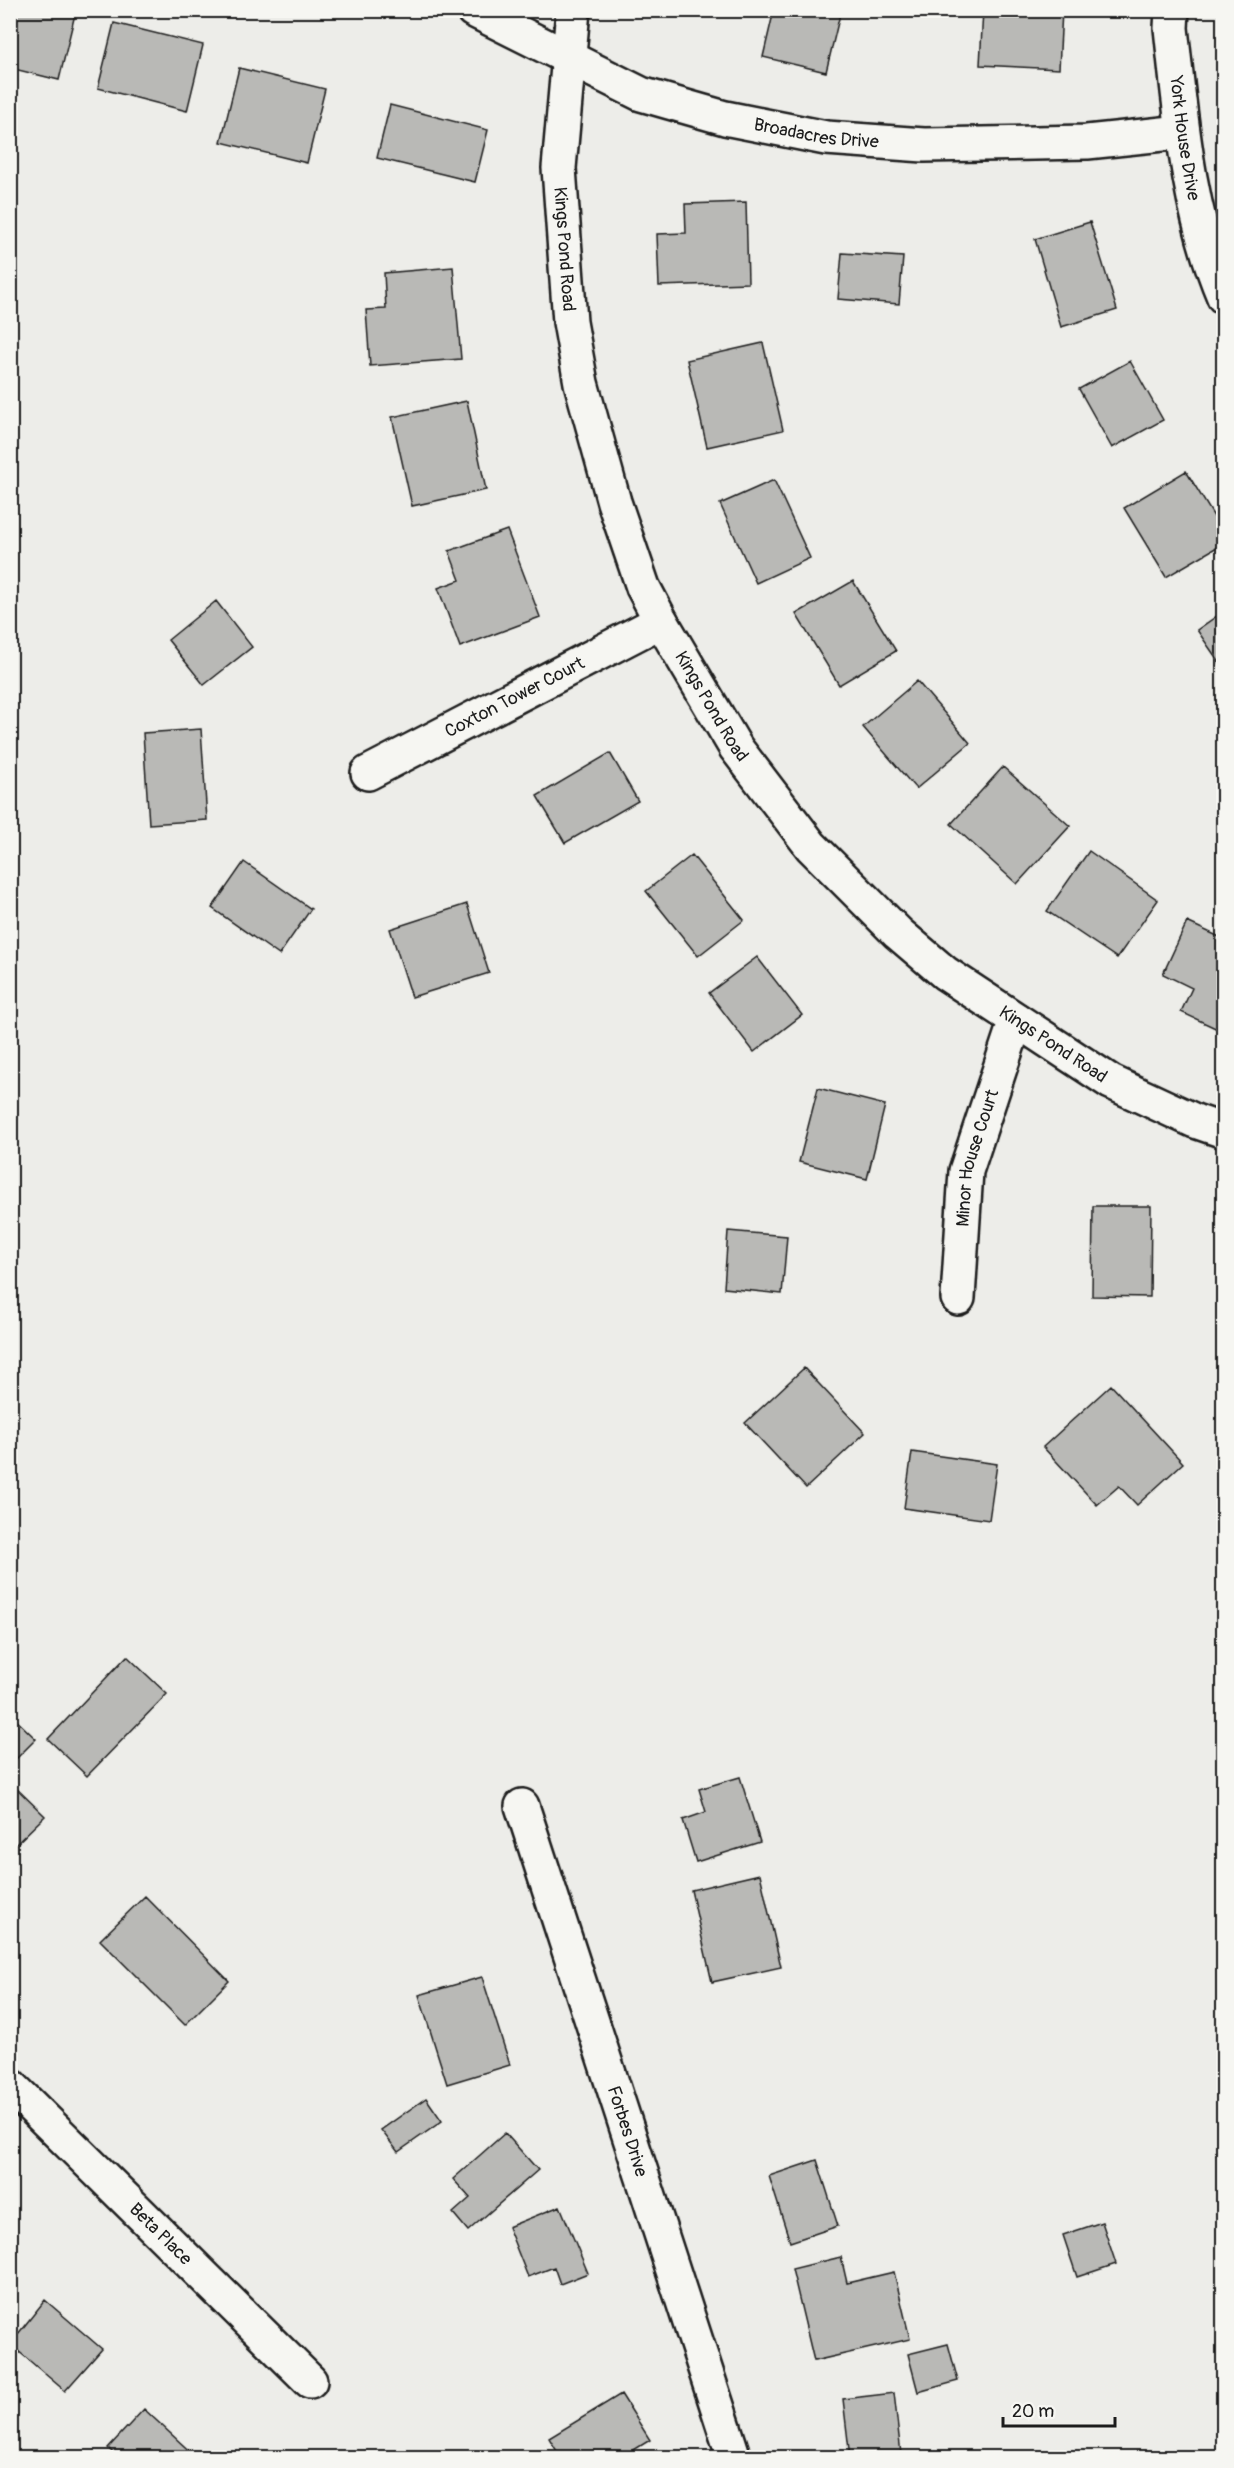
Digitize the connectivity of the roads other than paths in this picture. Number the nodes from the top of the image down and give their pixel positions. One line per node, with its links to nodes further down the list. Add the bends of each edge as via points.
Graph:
1 (473, 10): 4 (street, Broadacres Drive)
2 (573, 10): 4 (street, Kings Pond Road)
3 (1172, 10): 5 (street, York House Drive)
4 (568, 58): 5 (street, Broadacres Drive, via 641,93 725,118 826,138 935,144 1087,142); 7 (street, Kings Pond Road, via 559,168 570,322 581,383 614,502 643,587)
5 (1182, 132): 6 (street, York House Drive, via 1206,244)
6 (1224, 297)
7 (661, 621): 8 (street, Coxton Tower Court); 9 (street, Kings Pond Road, via 736,748 811,846 898,933 945,973)
8 (368, 773)
9 (1016, 1020): 10 (street, Kings Pond Road, via 1111,1082); 11 (street, Minor House Court, via 966,1171)
10 (1224, 1131)
11 (958, 1298)
12 (522, 1806): 15 (street, Forbes Drive)
13 (10, 2085): 14 (street, Beta Place)
14 (310, 2381)
15 (734, 2457)

